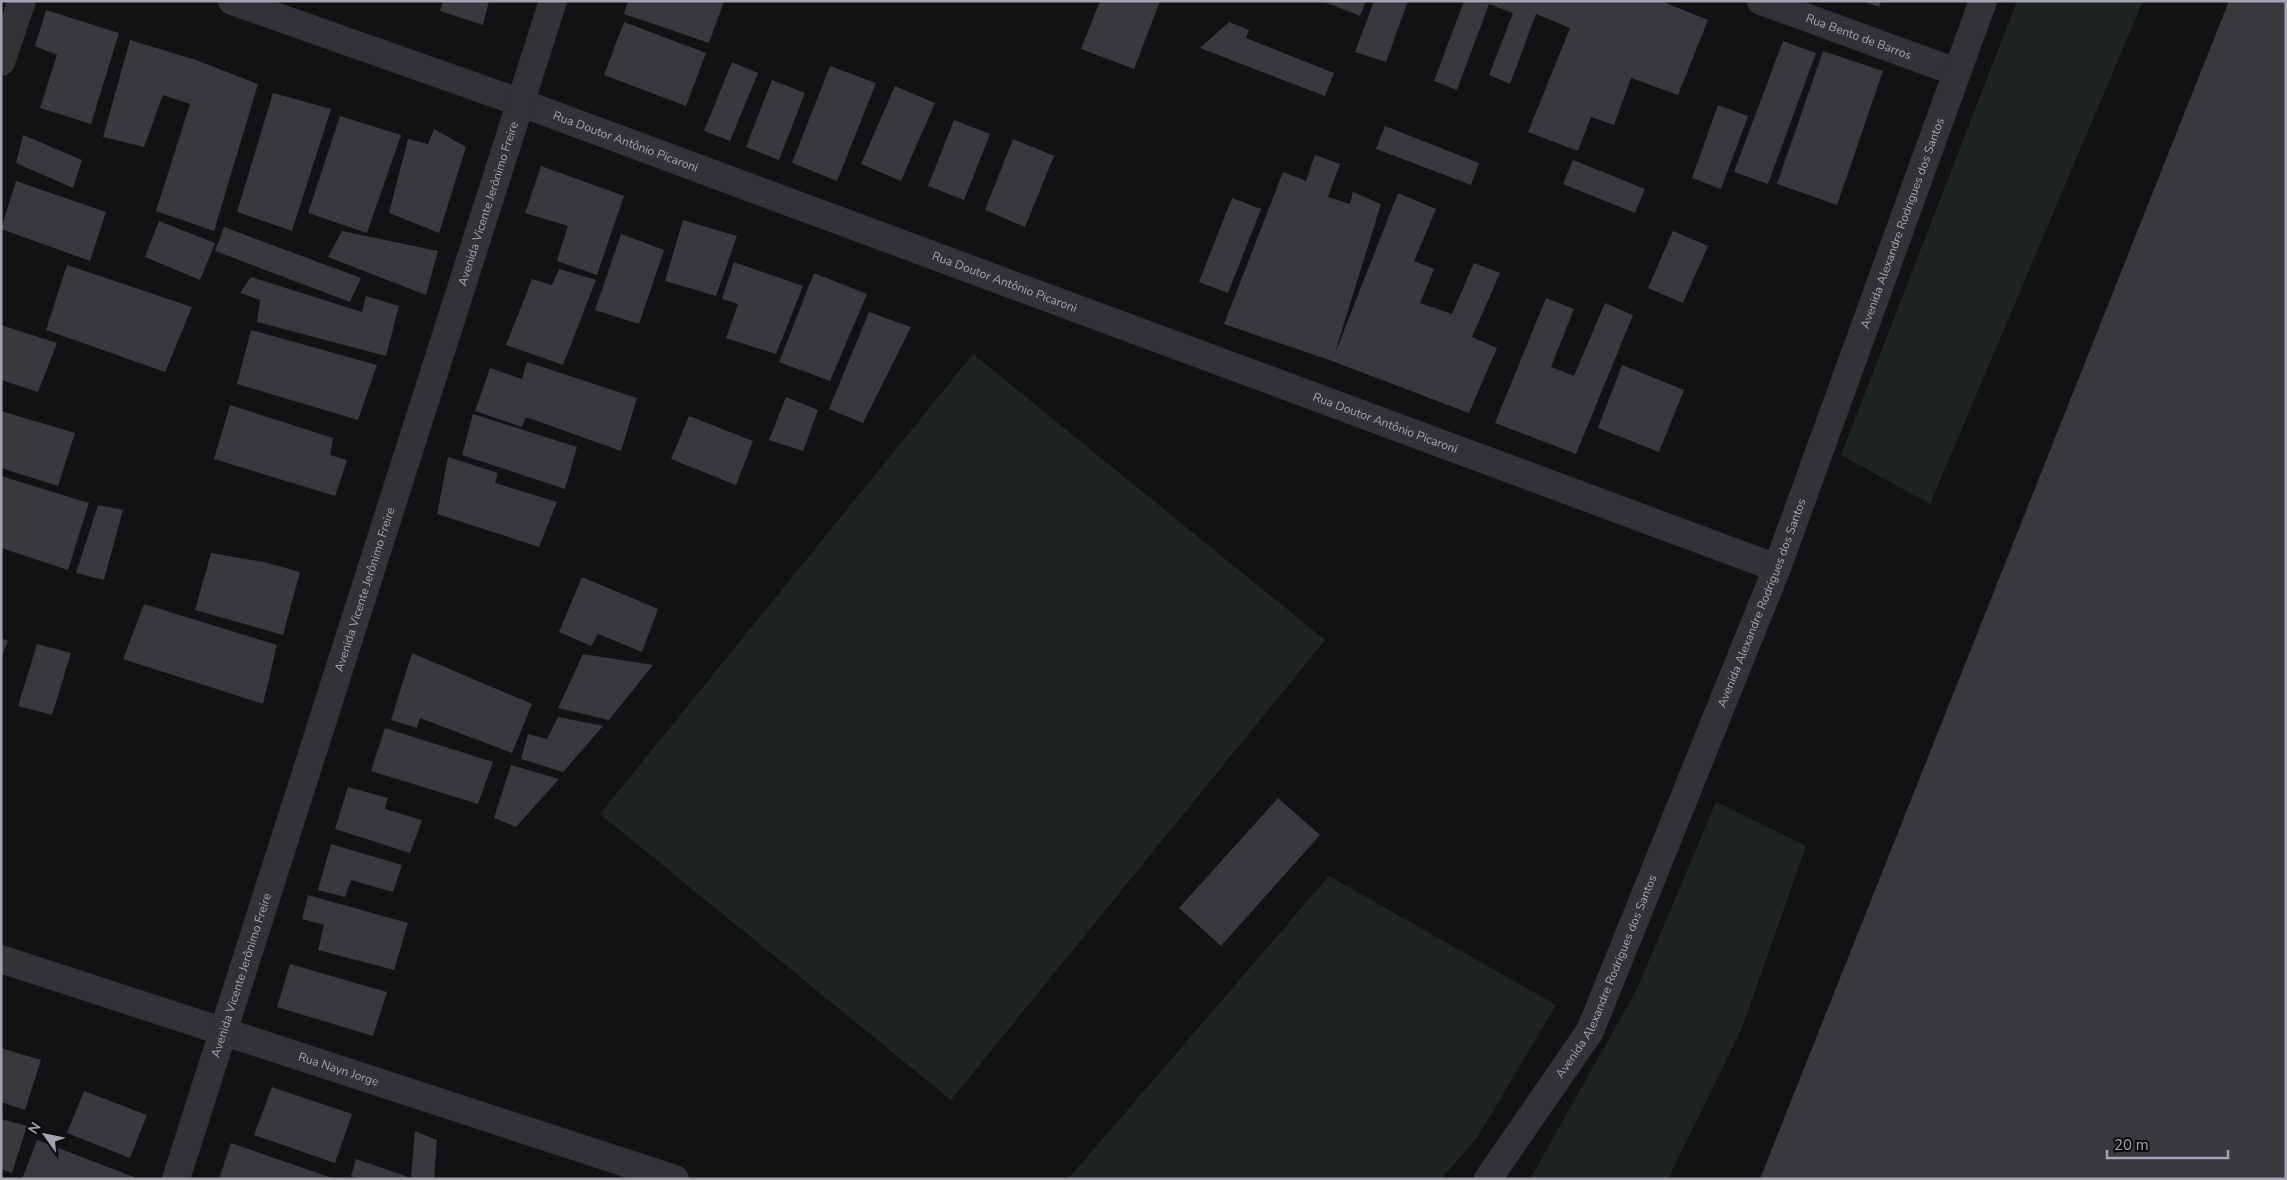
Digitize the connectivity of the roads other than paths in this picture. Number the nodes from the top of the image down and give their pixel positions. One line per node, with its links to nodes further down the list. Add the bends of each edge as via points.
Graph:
1 (22, 1): 6 (street)
2 (232, 1): 8 (street, Rua Doutor Antônio Picaroni)
3 (553, 1): 8 (street, Avenida Vicente Jerônimo Freire)
4 (1761, 1): 7 (street, Rua Bento de Barros)
5 (1983, 1): 7 (street, Avenida Alexandre Rodrigues dos Santos)
6 (1, 62)
7 (1956, 72): 9 (street, Avenida Alexandre Rodrigues dos Santos)
8 (519, 102): 9 (street, Rua Doutor Antônio Picaroni); 11 (street, Avenida Vicente Jerônimo Freire)
9 (1777, 568): 14 (street, Avenida Alexandre Rodrigues dos Santos, via 1590,1031)
10 (1, 959): 11 (street, Rua Nayn Jorge)
11 (222, 1032): 12 (street, Avenida Vicente Jerônimo Freire); 13 (street, Rua Nayn Jorge)
12 (176, 1179)
13 (675, 1179)
14 (1488, 1179)

